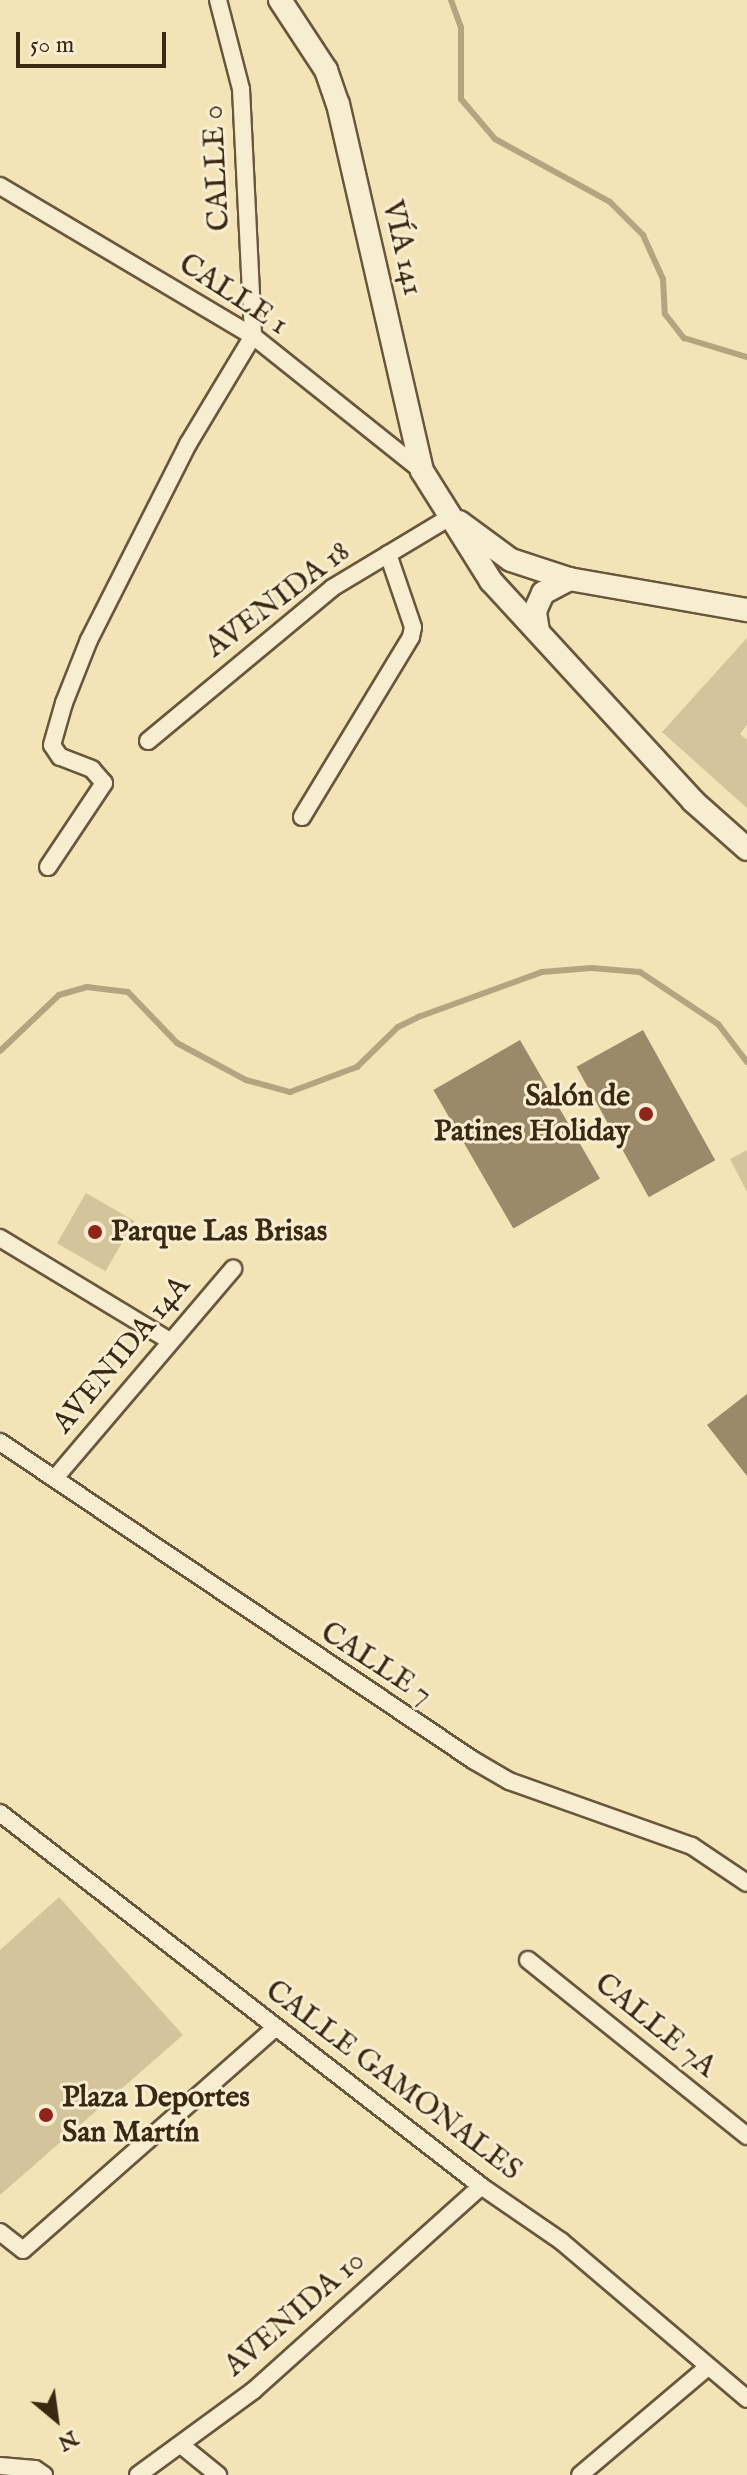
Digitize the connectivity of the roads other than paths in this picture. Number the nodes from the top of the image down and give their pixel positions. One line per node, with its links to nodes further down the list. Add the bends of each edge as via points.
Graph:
1 (218, 0): 4 (street, CALLE 0, via 241,89)
2 (280, 0): 5 (main road, VÍA 141, via 326,70 338,104)
3 (0, 186): 4 (street, CALLE 1)
4 (253, 336): 5 (street, CALLE 1); 14 (street, via 188,444 89,640 64,703 52,745 60,757 92,769 104,783)
5 (422, 471): 6 (main road, VÍA 141)
6 (452, 516): 7 (street, AVENIDA 18); 8 (main road, via 489,548); 10 (main road, via 491,581)
7 (388, 554): 11 (street, AVENIDA 18, via 273,634); 12 (street, via 413,627 411,637)
8 (569, 579): 9 (main road); 10 (main road, via 550,586 538,601)
9 (747, 610)
10 (538, 631): 13 (main road, via 693,801)
11 (148, 741)
12 (302, 817)
13 (747, 849)
14 (48, 867)
15 (0, 1238): 17 (street)
16 (233, 1269): 17 (street, AVENIDA 14A)
17 (170, 1341): 19 (street, AVENIDA 14A)
18 (0, 1442): 19 (street, CALLE 7)
19 (55, 1478): 21 (street, CALLE 7, via 473,1760 509,1781 692,1846)
20 (0, 1813): 23 (street, CALLE GAMONALES)
21 (747, 1883)
22 (528, 1960): 24 (street, CALLE 7A)
23 (276, 2027): 25 (street, CALLE GAMONALES); 26 (street, via 23,2250)
24 (747, 2136)
25 (481, 2186): 27 (street, CALLE GAMONALES, via 561,2241); 29 (street, AVENIDA 10, via 254,2390)
26 (0, 2232)
27 (708, 2367): 28 (street, CALLE GAMONALES); 34 (street)
28 (747, 2399)
29 (181, 2445): 32 (street, AVENIDA 10); 33 (street)
30 (0, 2466): 31 (street, via 35,2469)
31 (44, 2475)
32 (138, 2475)
33 (218, 2475)
34 (580, 2475)

